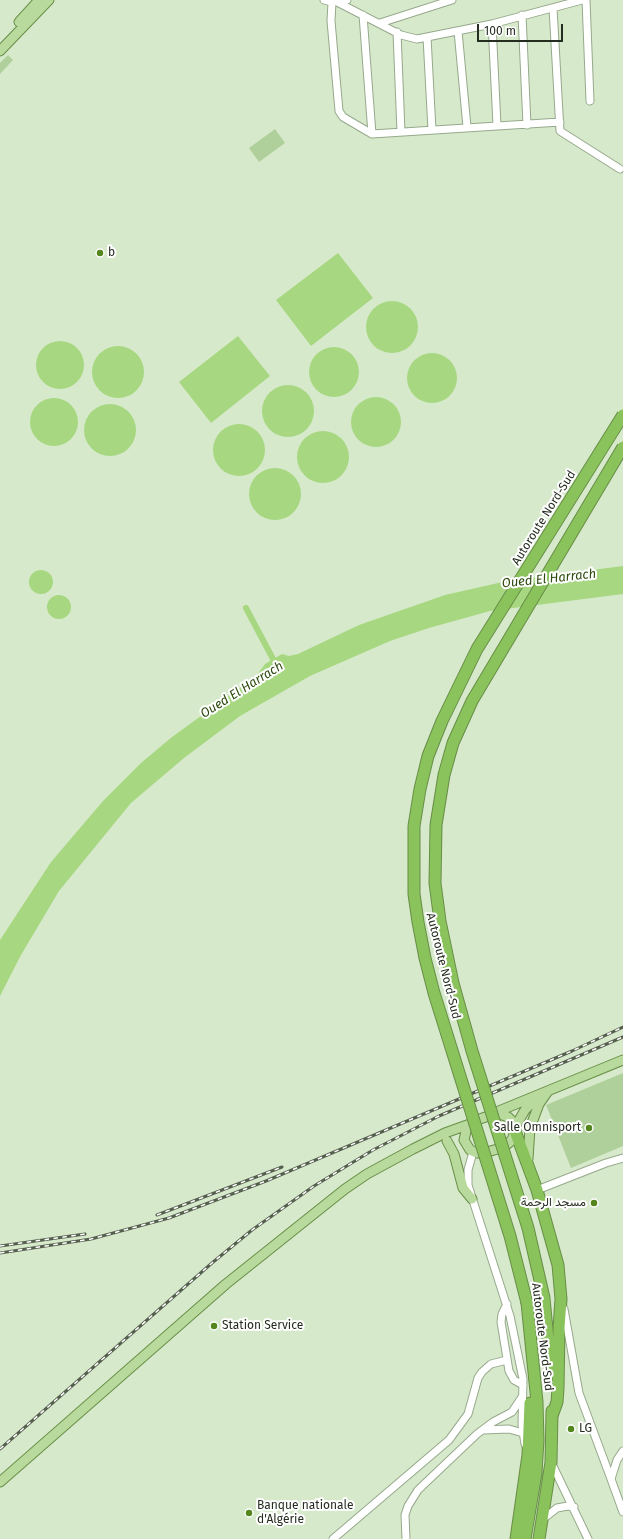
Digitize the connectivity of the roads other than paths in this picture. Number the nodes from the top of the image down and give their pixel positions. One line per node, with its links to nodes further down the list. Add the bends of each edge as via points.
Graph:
1 (40, 0): 17 (main road)
2 (48, 0): 18 (main road)
3 (324, 0): 8 (street)
4 (347, 0): 8 (street)
5 (452, 0): 12 (street)
6 (582, 0): 9 (street)
7 (586, 0): 19 (street)
8 (335, 2): 10 (street); 26 (street, via 331,21 339,111 343,117)
9 (553, 8): 11 (street); 20 (street)
10 (363, 15): 12 (street); 26 (street)
11 (522, 15): 13 (street); 22 (street)
12 (380, 23): 15 (street)
13 (492, 24): 14 (street); 21 (street)
14 (458, 30): 16 (street); 23 (street)
15 (396, 32): 16 (street, via 411,39); 25 (street)
16 (427, 37): 24 (street)
17 (0, 42)
18 (0, 51)
19 (590, 101)
20 (560, 122): 22 (street); 27 (street, via 560,131)
21 (497, 125): 22 (street); 23 (street)
22 (527, 125)
23 (467, 128): 24 (street)
24 (432, 130): 25 (street)
25 (401, 132): 26 (street)
26 (372, 134)
27 (620, 169)
28 (623, 414): 46 (highway, Autoroute Nord-Sud, bridge, via 478,649 442,721 428,756 414,826 414,894 425,958 510,1236 527,1303)
29 (623, 447): 50 (highway, Autoroute Nord-Sud, bridge, via 472,701 453,743 444,776 436,825 435,883 453,983 528,1228 544,1298 551,1362)
30 (623, 1060): 31 (main road)
31 (548, 1090): 32 (main road); 40 (main road, via 539,1104 530,1128)
32 (539, 1095): 33 (main road); 35 (main road, via 525,1110)
33 (491, 1115): 34 (main road); 35 (main road, via 497,1113 508,1117)
34 (470, 1124): 37 (main road); 38 (main road, via 464,1135)
35 (515, 1129): 38 (main road, via 512,1140 504,1147 484,1153); 40 (highway)
36 (447, 1142): 37 (main road, via 436,1142); 38 (main road); 42 (main road, via 454,1154 463,1188)
37 (413, 1149): 58 (main road, via 350,1185 294,1228)
38 (470, 1149): 42 (street, via 468,1181)
39 (623, 1158): 41 (street)
40 (528, 1166): 41 (highway)
41 (537, 1190): 43 (highway, via 554,1248)
42 (472, 1199): 44 (street)
43 (561, 1299): 50 (highway, via 558,1395); 57 (street, via 579,1393)
44 (507, 1304): 45 (street, via 501,1322); 47 (street)
45 (507, 1360): 47 (street, via 511,1375); 62 (street, via 491,1364 482,1372 468,1414 449,1440)
46 (535, 1377): 55 (highway, via 530,1395); 65 (highway, Autoroute Nord-Sud, via 538,1440 536,1473)
47 (523, 1385): 48 (street)
48 (522, 1396): 49 (street); 53 (street)
49 (508, 1415): 51 (street); 52 (street)
50 (552, 1416): 56 (highway, Autoroute Nord-Sud)
51 (509, 1429): 52 (street); 53 (street)
52 (481, 1431): 63 (street, via 412,1497 405,1515)
53 (522, 1433): 55 (street)
54 (623, 1451): 57 (street)
55 (528, 1455): 64 (highway)
56 (551, 1462): 59 (street); 61 (highway, Autoroute Nord-Sud)
57 (611, 1479): 60 (street)
58 (0, 1482)
59 (574, 1507): 61 (street, via 557,1508); 67 (street)
60 (623, 1512)
61 (543, 1519): 66 (highway, Autoroute Nord-Sud)
62 (333, 1539)
63 (406, 1539)
64 (516, 1539)
65 (525, 1539)
66 (539, 1539)
67 (588, 1539)

